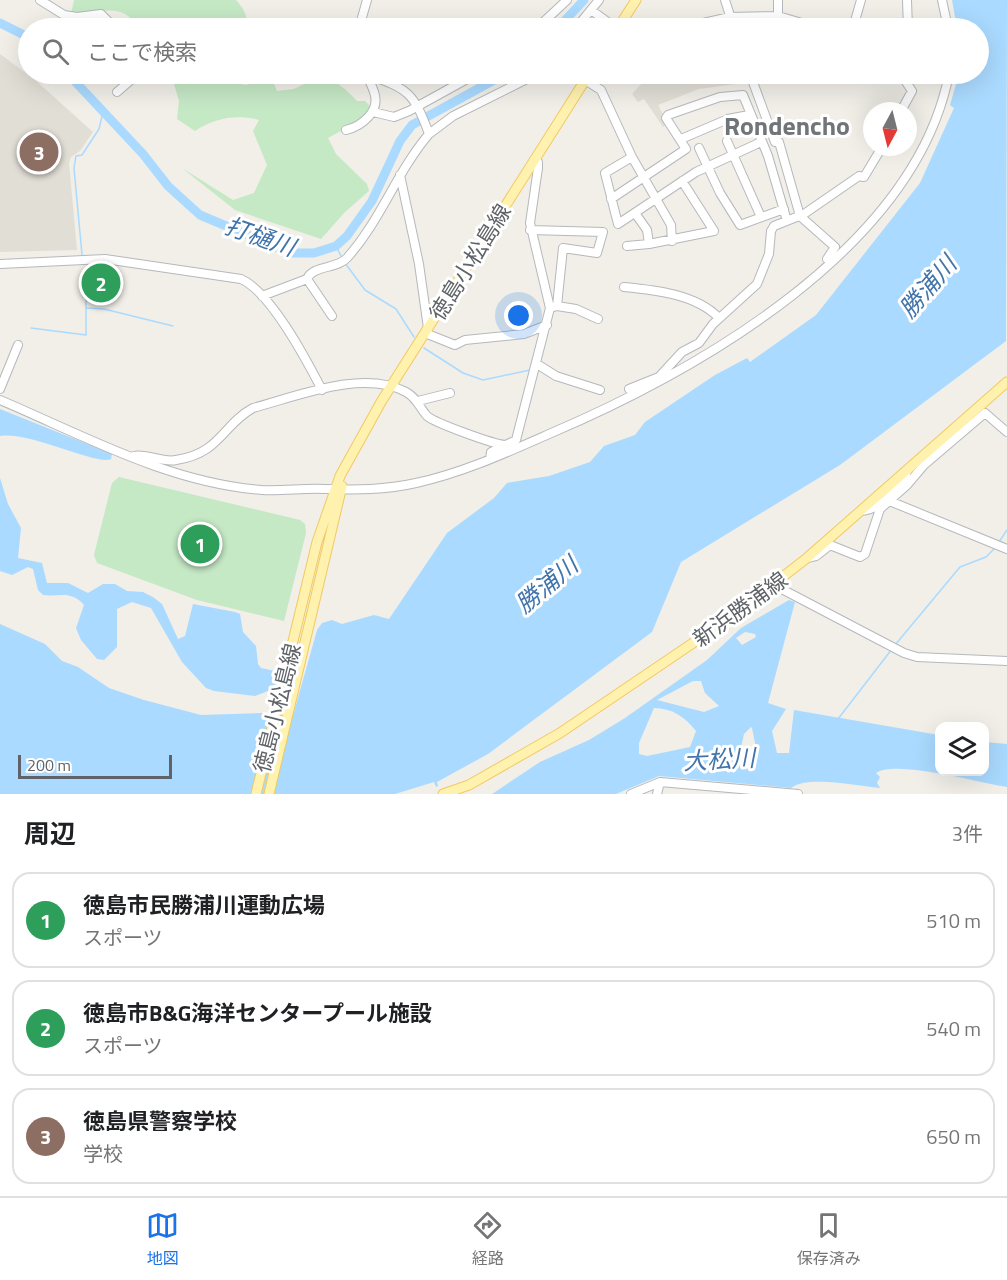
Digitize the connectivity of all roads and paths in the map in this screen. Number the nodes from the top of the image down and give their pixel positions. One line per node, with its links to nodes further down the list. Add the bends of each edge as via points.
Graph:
1 (40, 0): 12 (street)
2 (367, 0): 17 (street)
3 (567, 0): 18 (street)
4 (599, 0): 11 (street)
5 (636, 0): 21 (main road)
6 (725, 0): 14 (street)
7 (778, 0): 13 (street)
8 (861, 0): 24 (street)
9 (907, 0): 25 (street)
10 (942, 0): 26 (street)
11 (591, 10): 19 (street); 20 (street)
12 (64, 15): 15 (street); 16 (street, via 101,14)
13 (778, 15): 14 (street); 23 (street)
14 (730, 17): 22 (street)
15 (67, 18)
16 (105, 18)
17 (362, 18)
18 (548, 18)
19 (584, 18)
20 (603, 18)
21 (624, 18)
22 (726, 18)
23 (787, 18)
24 (856, 18)
25 (908, 18)
26 (946, 18)
27 (126, 84): 37 (street)
28 (371, 84): 40 (street, via 375,94)
29 (395, 84): 39 (street)
30 (459, 84): 39 (street)
31 (517, 84): 43 (street)
32 (583, 84): 51 (main road, 徳島小松島線)
33 (595, 84): 50 (street, via 601,90)
34 (754, 84): 60 (street, via 775,142 779,142)
35 (907, 84): 38 (street, via 912,91)
36 (946, 84): 67 (street, via 937,113 904,178 874,219)
37 (117, 92)
38 (906, 102)
39 (418, 108): 40 (street, via 394,117); 43 (street)
40 (373, 112): 42 (street)
41 (749, 115): 44 (street, via 728,119); 44 (street, via 743,95 720,97 668,115 666,118); 46 (street)
42 (346, 130)
43 (428, 132): 53 (street)
44 (681, 139): 54 (street, via 686,149)
45 (727, 141): 48 (street)
46 (761, 142): 48 (street); 58 (street)
47 (699, 148): 52 (street)
48 (732, 155): 52 (street); 61 (street)
49 (877, 156): 60 (street, via 864,177)
50 (632, 157): 54 (street); 57 (street, via 605,173)
51 (534, 160): 63 (street, via 538,168); 77 (main road, 徳島小松島線)
52 (708, 166): 55 (street); 61 (street, via 740,225)
53 (400, 175): 69 (street, via 372,225 346,259 311,273); 77 (street, via 418,255)
54 (644, 177): 56 (street); 57 (street)
55 (682, 181): 56 (street); 64 (street, via 714,231)
56 (656, 198): 59 (street); 64 (street, via 671,225)
57 (611, 199): 59 (street, via 617,224)
58 (784, 210): 61 (street); 62 (street)
59 (635, 213): 65 (street, via 647,230)
60 (800, 216): 62 (street); 67 (street, via 835,247 827,259)
61 (761, 217)
62 (787, 221): 74 (street, via 771,231 769,254 757,284)
63 (530, 230): 72 (street); 72 (street, via 603,232 597,253 563,248)
64 (672, 240): 65 (street)
65 (649, 244): 66 (street)
66 (627, 246)
67 (829, 263): 80 (street, via 782,306)
68 (0, 264): 71 (street, via 119,260 241,279)
69 (307, 279): 71 (street); 73 (street)
70 (624, 287): 74 (street, via 661,290 706,308)
71 (262, 296): 85 (street, via 296,341)
72 (554, 307): 75 (street, via 576,309); 76 (street)
73 (332, 316)
74 (719, 318): 80 (street, via 699,344 682,352)
75 (597, 319)
76 (548, 325): 77 (street, via 524,334 465,340 455,345); 79 (street)
77 (426, 331): 82 (main road, 徳島小松島線)
78 (18, 345): 83 (street)
79 (537, 364): 86 (street, via 556,376); 91 (street, via 518,435)
80 (660, 379): 84 (street); 92 (street, via 615,406)
81 (1007, 382): 96 (main road, 新浜勝浦線)
82 (392, 385): 85 (street, via 351,383); 89 (street); 98 (main road, 徳島小松島線, via 353,452)
83 (0, 389)
84 (629, 389)
85 (322, 390): 95 (street, via 253,408 208,449)
86 (600, 390)
87 (450, 393): 89 (street)
88 (0, 400): 93 (street)
89 (418, 402): 91 (street, via 438,422 490,443)
90 (1007, 432): 99 (street, via 986,412)
91 (508, 444): 92 (street); 94 (street, via 491,452)
92 (526, 445): 94 (street)
93 (133, 457): 95 (street); 97 (street)
94 (490, 459): 98 (street, via 415,483 382,489)
95 (167, 461): 97 (street)
96 (907, 471): 99 (street); 101 (main road, 新浜勝浦線)
97 (194, 479): 98 (street, via 266,490)
98 (337, 490): 100 (main road, 徳島小松島線)
99 (887, 500): 101 (street); 102 (street); 103 (street, via 880,508 865,554 860,557 830,546)
100 (333, 503): 108 (main road, 徳島小松島線, via 317,542); 109 (main road, 徳島小松島線)
101 (861, 511): 103 (main road, 新浜勝浦線)
102 (1007, 549)
103 (807, 558): 104 (main road, 新浜勝浦線)
104 (774, 585): 105 (street, via 904,653); 110 (main road, 新浜勝浦線, via 560,733 469,785)
105 (1007, 661)
106 (660, 782): 107 (street); 111 (street); 112 (street)
107 (775, 793): 113 (street)
108 (256, 794)
109 (269, 794)
110 (443, 794)
111 (631, 794)
112 (657, 794)
113 (785, 794): 114 (street)
114 (798, 794)

